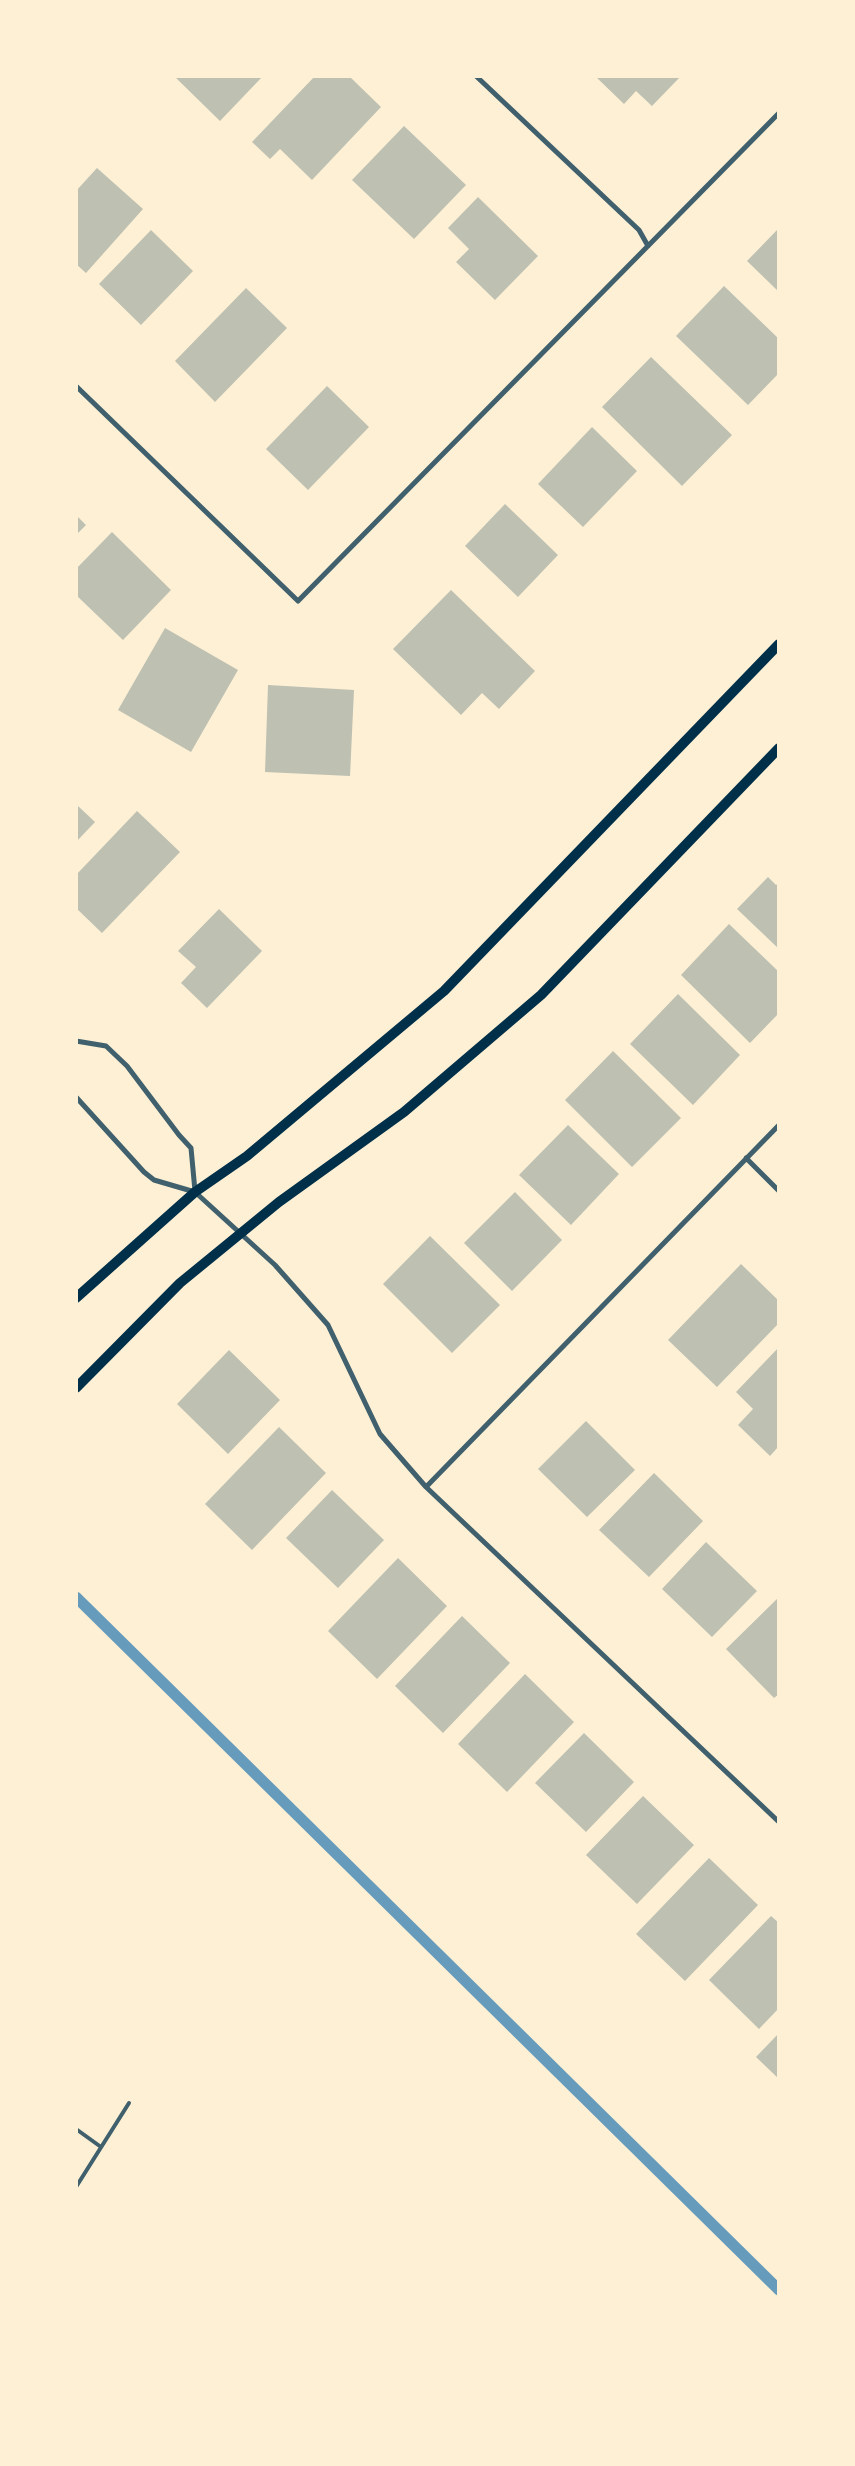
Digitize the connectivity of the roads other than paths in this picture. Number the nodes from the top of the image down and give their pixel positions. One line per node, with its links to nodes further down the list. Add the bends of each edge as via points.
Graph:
1 (476, 76): 3 (street, via 640,230)
2 (779, 113): 3 (street)
3 (648, 246): 4 (street, via 298,602)
4 (76, 386)
5 (779, 644): 12 (main road, via 444,991 246,1156)
6 (779, 748): 13 (main road, via 541,995 404,1112)
7 (76, 1041): 12 (street, via 106,1046 128,1066 191,1148)
8 (76, 1097): 12 (street, via 154,1180)
9 (779, 1125): 10 (street)
10 (746, 1158): 11 (street); 16 (street)
11 (779, 1191)
12 (195, 1192): 13 (street); 14 (main road)
13 (240, 1233): 15 (main road, via 180,1283); 16 (street, via 275,1265 328,1325 380,1434)
14 (76, 1298)
15 (76, 1388)
16 (426, 1487): 17 (street)
17 (779, 1822)
18 (129, 2103): 20 (lane)
19 (76, 2129): 20 (lane)
20 (101, 2148): 21 (lane)
21 (76, 2186)

